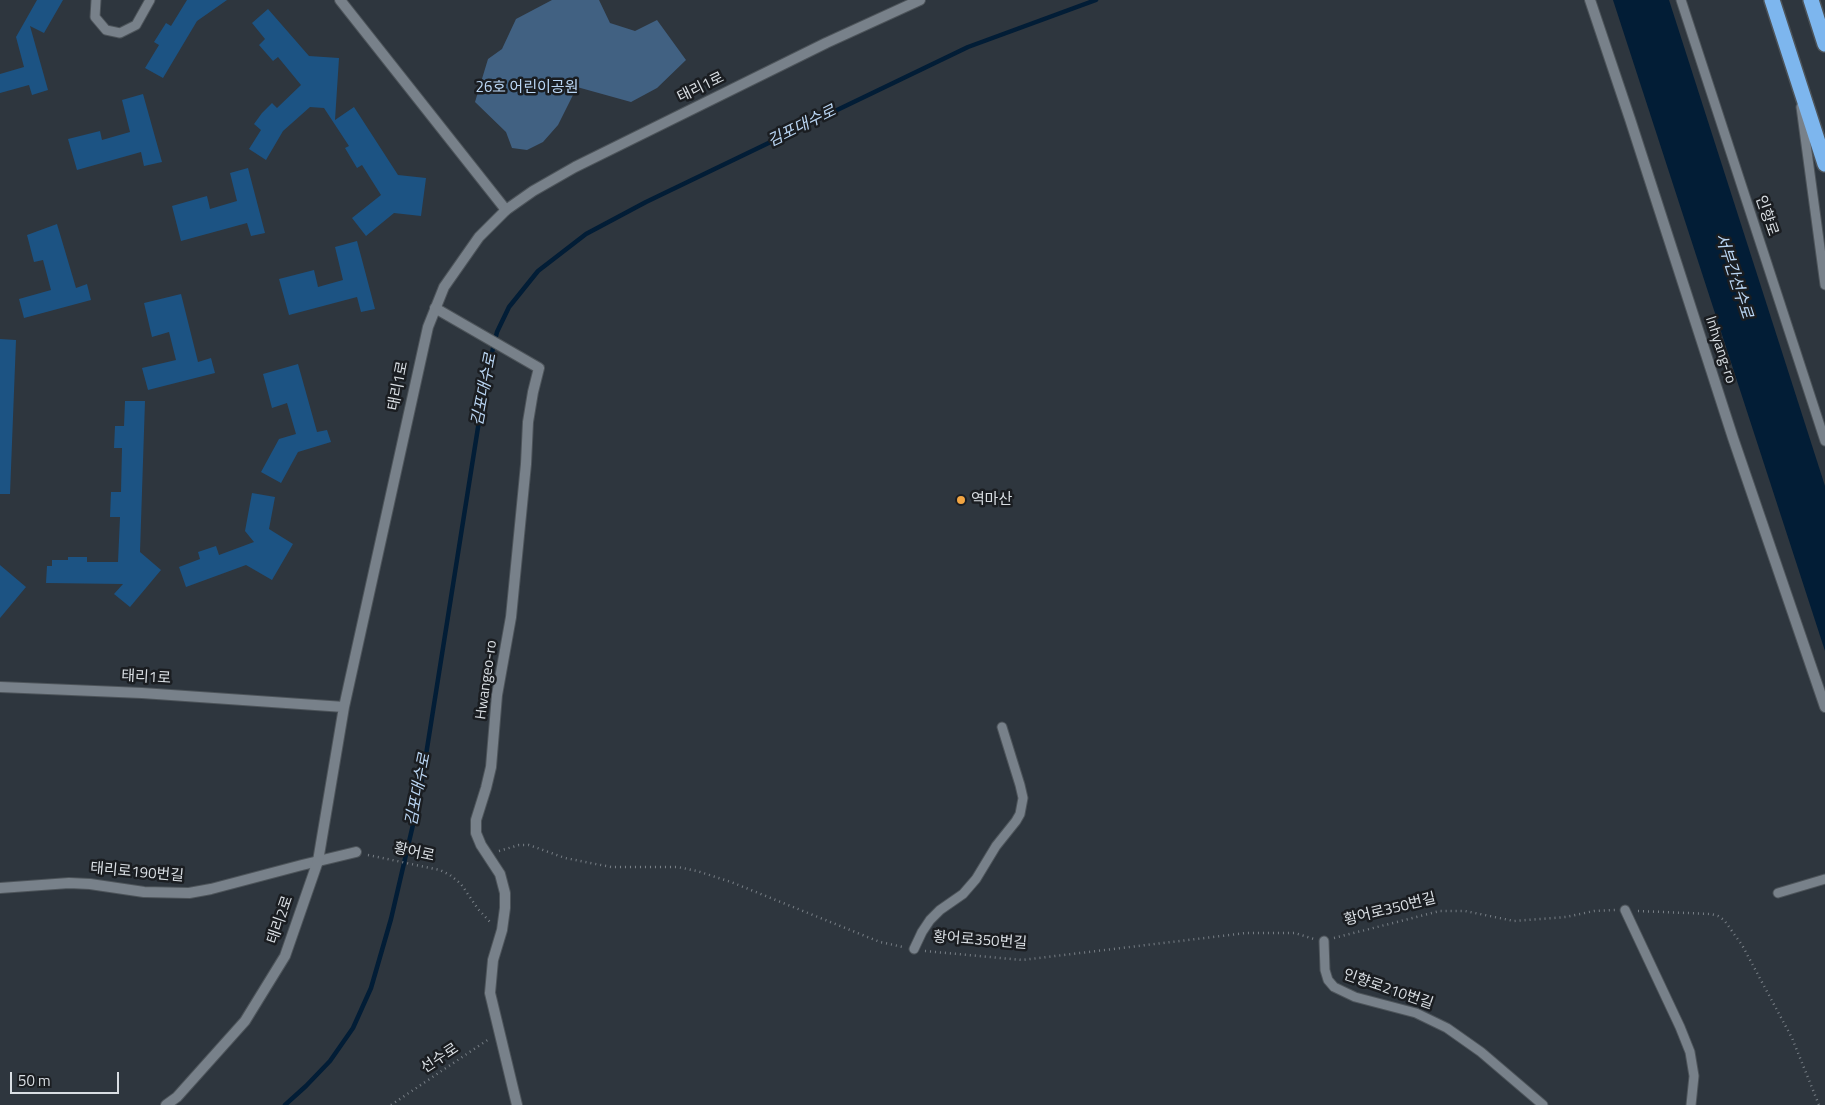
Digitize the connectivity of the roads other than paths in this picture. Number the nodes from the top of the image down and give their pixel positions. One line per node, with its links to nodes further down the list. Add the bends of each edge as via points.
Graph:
1 (96, 0): 2 (lane, via 95,16 106,30 120,33 136,25)
2 (150, 0)
3 (340, 0): 12 (street)
4 (920, 0): 12 (street, 태리1로, via 582,163)
5 (1590, 0): 18 (street, Inhyang-ro, via 1732,438)
6 (1681, 0): 15 (lane, 인향로)
7 (1772, 0): 10 (highway)
8 (1811, 0): 9 (highway)
9 (1825, 44)
10 (1798, 79): 11 (highway); 13 (lane)
11 (1825, 164)
12 (506, 210): 14 (street, 태리1로, via 479,237 457,266)
13 (1825, 285)
14 (435, 308): 17 (street, 태리1로, via 422,351); 29 (street, Hwangeo-ro, via 539,368 528,422 516,572 491,767 476,820 476,833 500,874 504,893 502,930 493,960 490,993)
15 (1825, 441)
16 (0, 687): 17 (street, 태리1로, via 151,693)
17 (344, 707): 21 (street, 태리2로)
18 (1825, 707)
19 (1002, 727): 27 (lane, 황어로350번길, via 1023,798 1020,814 976,879 963,894 930,920)
20 (356, 852): 21 (street, 태리로190번길)
21 (318, 861): 23 (street, 태리로190번길, via 189,893 144,892 69,883); 28 (street, 태리2로, via 285,956 244,1021 177,1097)
22 (1825, 879): 24 (lane)
23 (0, 888)
24 (1778, 893)
25 (1625, 910): 31 (lane, via 1690,1052 1694,1076)
26 (1324, 941): 30 (lane, 인향로210번길, via 1325,970 1334,987 1355,997 1416,1013 1447,1028)
27 (914, 949)
28 (166, 1105)
29 (517, 1105)
30 (1543, 1105)
31 (1691, 1105)

